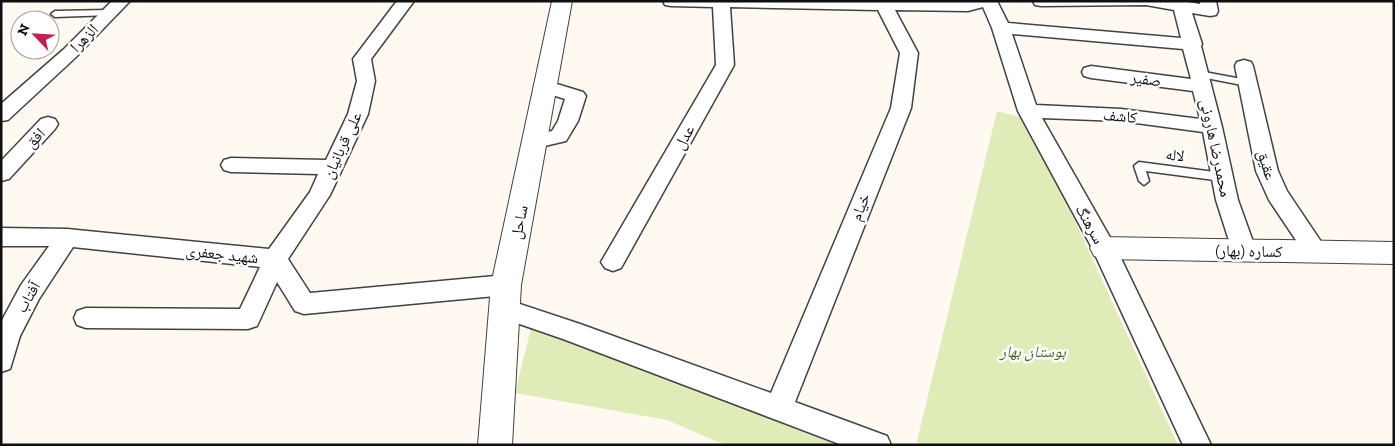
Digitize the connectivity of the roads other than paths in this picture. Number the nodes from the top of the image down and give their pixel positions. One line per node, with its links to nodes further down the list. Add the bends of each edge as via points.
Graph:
1 (406, 1): 25 (street, علی قربانیان, via 362,59 366,81 358,114)
2 (562, 1): 37 (street, ساحل)
3 (671, 1): 9 (street)
4 (984, 1): 10 (street, via 968,6)
5 (989, 1): 15 (street, سرهنگ)
6 (1041, 1): 7 (street)
7 (1142, 1)
8 (1151, 1): 13 (street)
9 (721, 2): 10 (street); 36 (street, عدل, via 725,66)
10 (884, 5): 40 (street, خیام, via 909,53 901,108)
11 (1209, 6): 13 (street)
12 (116, 7): 14 (lane); 21 (street, الزهرا)
13 (1182, 7): 16 (street, محمدرضا هارونی)
14 (60, 14)
15 (1001, 28): 16 (street); 20 (street, سرهنگ)
16 (1193, 44): 19 (street, محمدرضا هارونی)
17 (1091, 72): 19 (street, صفیر)
18 (1246, 74): 19 (lane); 33 (street, عقیق, via 1267,171 1277,194)
19 (1200, 80): 23 (street, محمدرضا هارونی)
20 (1028, 111): 23 (street, کاشف, via 1121,115); 31 (street, سرهنگ)
21 (1, 115)
22 (48, 124): 26 (street, افق)
23 (1212, 127): 27 (street, محمدرضا هارونی)
24 (230, 165): 25 (street)
25 (332, 167): 35 (street, علی قربانیان, via 319,195)
26 (1, 174)
27 (1222, 177): 28 (lane, لاله, via 1139,166); 32 (street, محمدرضا هارونی)
28 (1144, 182)
29 (1, 237): 30 (street, شهید جعفری)
30 (67, 238): 35 (street, شهید جعفری); 39 (street, آفتاب, via 30,292 7,336)
31 (1104, 248): 32 (street, کساره (بهار)); 43 (street, سرهنگ)
32 (1244, 250): 33 (street, کساره (بهار))
33 (1316, 252): 34 (street, کساره (بهار))
34 (1394, 253)
35 (275, 259): 37 (street, شهید جعفری, via 304,304); 38 (street, علی قربانیان, via 248,318)
36 (613, 262)
37 (506, 297): 40 (street, via 570,331); 41 (street, ساحل)
38 (86, 318)
39 (1, 361)
40 (779, 408): 42 (street)
41 (495, 445)
42 (877, 445)
43 (1197, 445)

